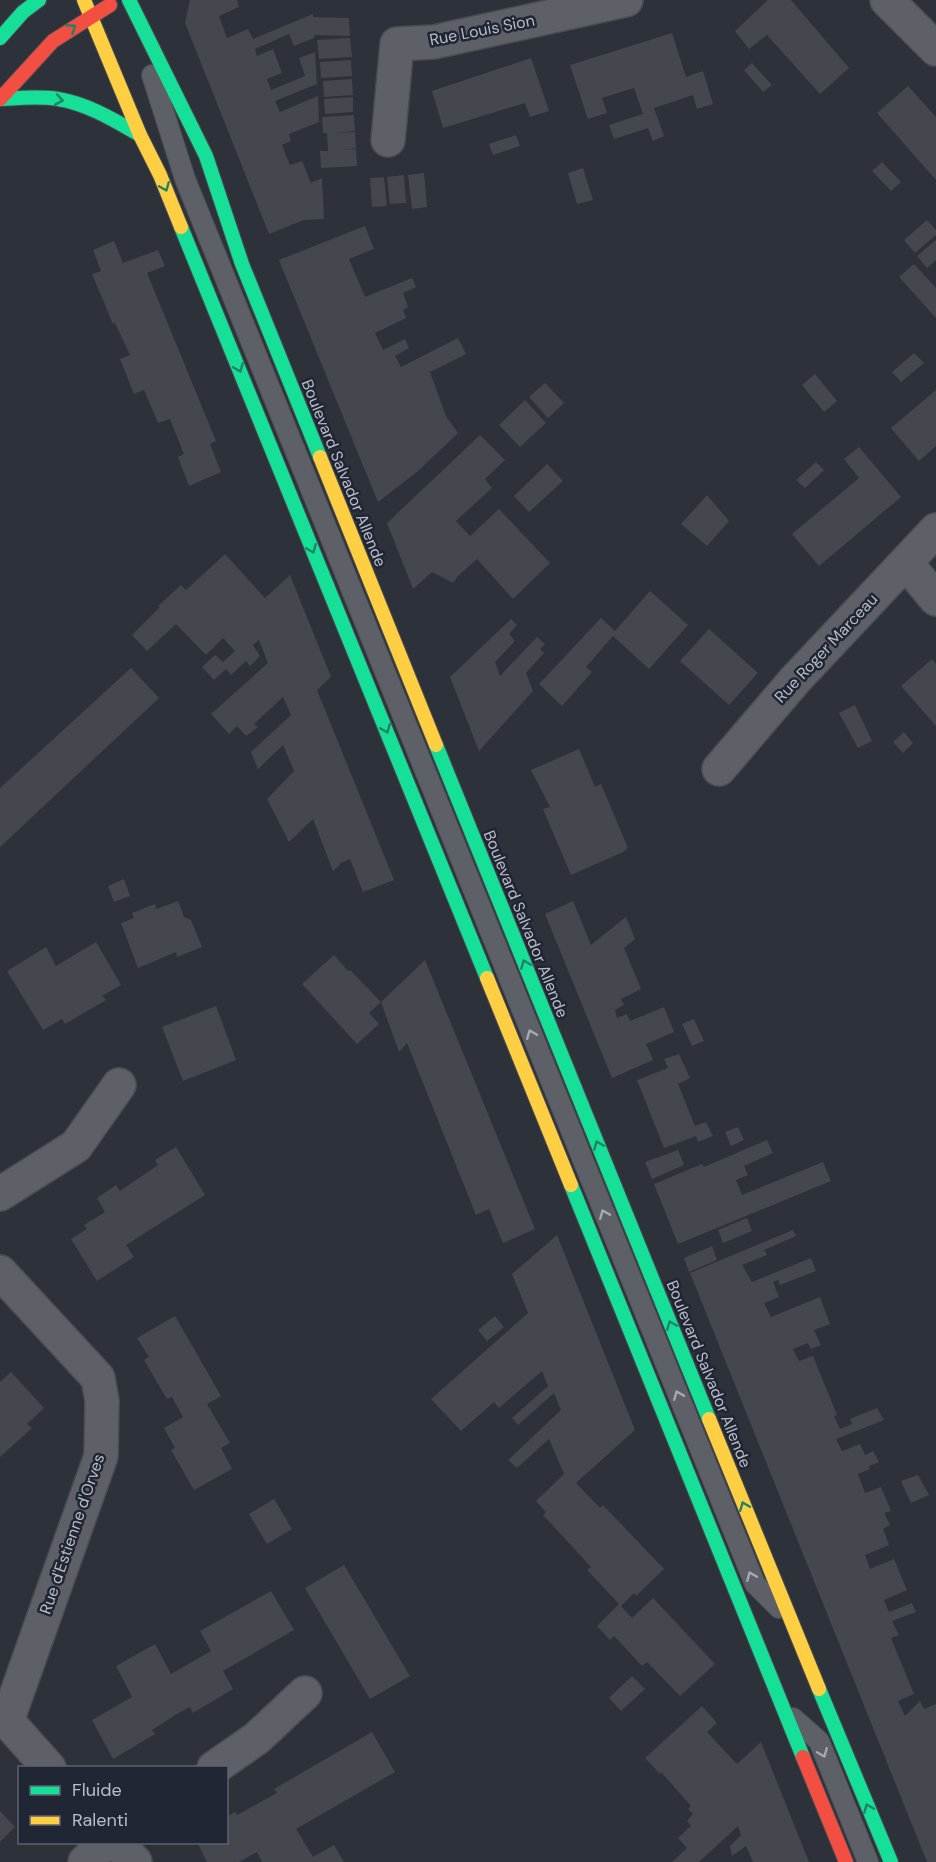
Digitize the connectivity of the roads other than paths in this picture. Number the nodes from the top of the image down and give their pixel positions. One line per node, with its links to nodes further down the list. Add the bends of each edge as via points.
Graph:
1 (39, 0): 8 (main road)
2 (84, 0): 7 (main road)
3 (120, 0): 7 (main road)
4 (129, 0): 20 (main road, Boulevard Salvador Allende, one-way to 4, via 242,264 211,167); 20 (lane, one-way to 4, via 750,1574 185,179)
5 (626, 0): 12 (street, Rue Louis Sion, via 434,42 397,44)
6 (887, 0): 9 (street)
7 (91, 16): 10 (main road, one-way to 7, via 53,40); 11 (main road)
8 (0, 38)
9 (936, 49)
10 (0, 99): 11 (main road, one-way to 11, via 69,101)
11 (140, 135): 22 (main road, one-way to 22, via 160,174)
12 (388, 140)
13 (936, 530): 14 (street, Rue Roger Marceau)
14 (906, 562): 15 (street); 16 (street, Rue Roger Marceau, via 795,680)
15 (936, 599)
16 (719, 769)
17 (119, 1085): 18 (street, via 76,1146)
18 (0, 1194)
19 (0, 1272): 23 (street, Rue d'Estienne d'Orves, via 98,1378 102,1401 101,1456)
20 (790, 1619): 32 (main road, Boulevard Salvador Allende, one-way to 20)
21 (305, 1693): 25 (street, via 256,1738)
22 (784, 1710): 30 (main road); 31 (lane, one-way to 31, via 819,1742)
23 (4, 1717): 24 (street)
24 (48, 1766)
25 (214, 1766)
26 (104, 1844): 28 (street)
27 (118, 1844): 29 (street)
28 (86, 1862)
29 (135, 1862)
30 (846, 1862)
31 (868, 1862)
32 (891, 1862)

